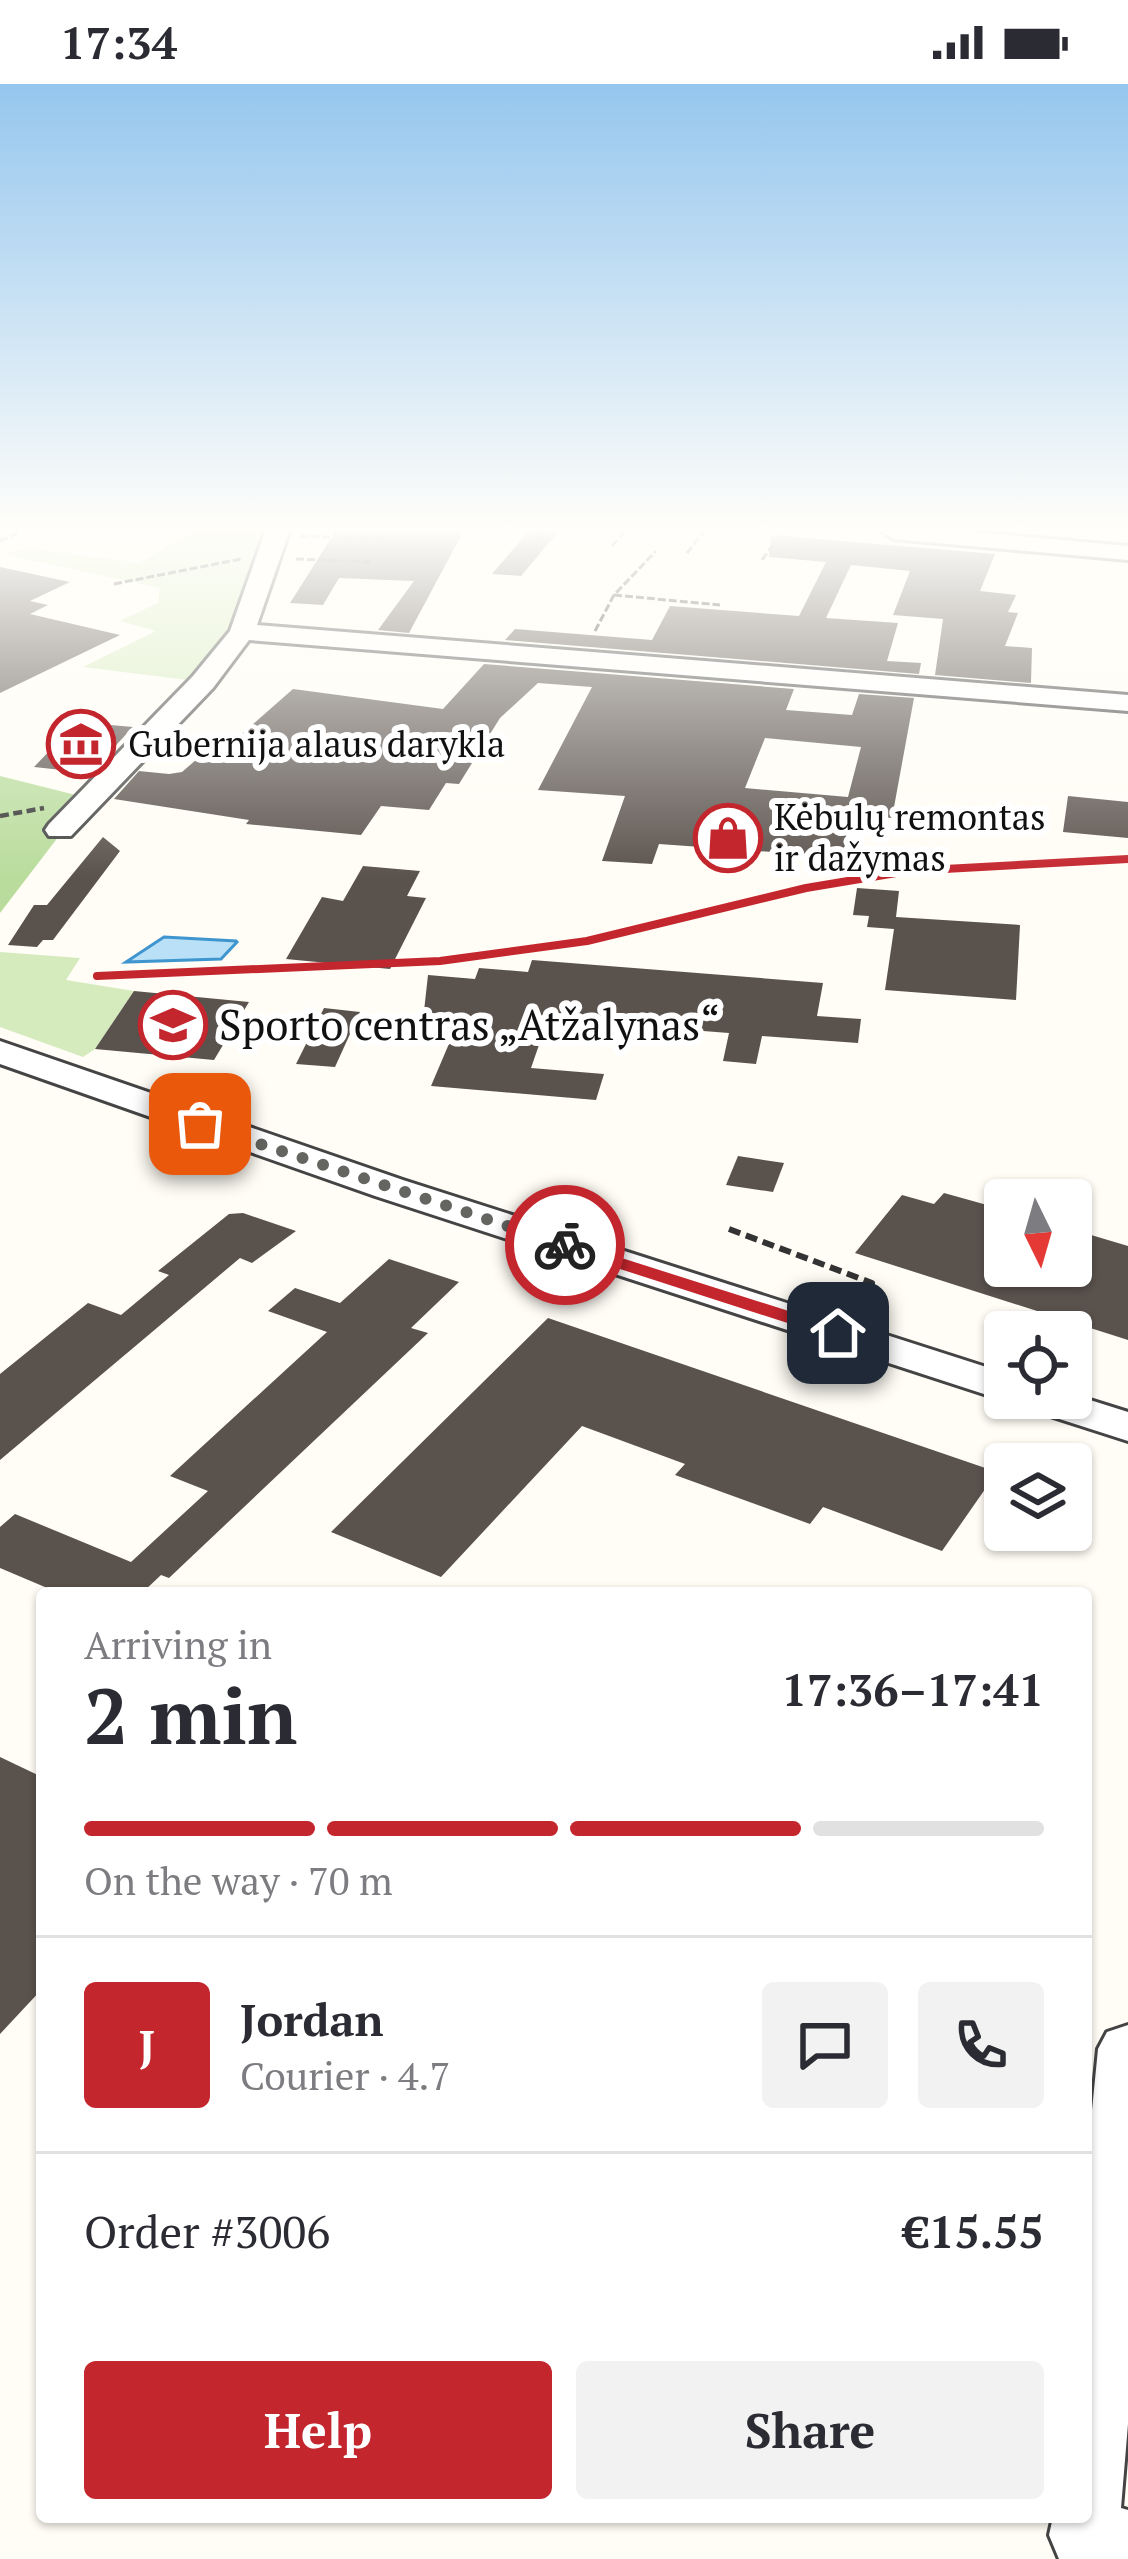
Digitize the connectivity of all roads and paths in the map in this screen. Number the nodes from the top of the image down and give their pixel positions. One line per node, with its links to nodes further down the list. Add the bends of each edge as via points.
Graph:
1 (230, 648): 4 (street)
2 (435, 648): 3 (street)
3 (1128, 703)
4 (60, 830)
5 (0, 1052): 8 (street)
6 (729, 1229): 7 (path, via 872,1283)
7 (862, 1296)
8 (984, 1381)
9 (1092, 1416): 10 (street)
10 (1128, 1427)
11 (1128, 2049): 12 (street)
12 (1093, 2534)

